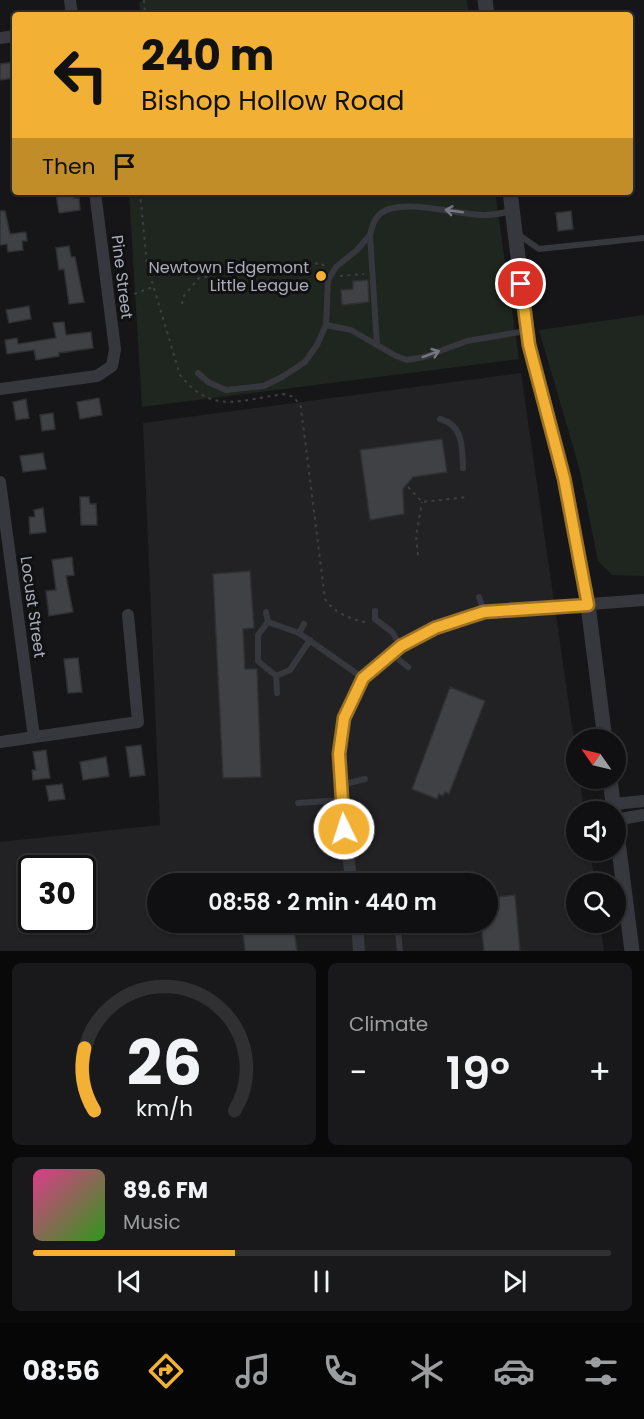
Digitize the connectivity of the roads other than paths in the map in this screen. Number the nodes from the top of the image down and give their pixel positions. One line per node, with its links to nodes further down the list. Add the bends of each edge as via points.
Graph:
1 (95, 195): 11 (street, Pine Street, via 116,349 112,366 98,376)
2 (510, 195): 3 (street)
3 (512, 211): 4 (lane, one-way to 4, via 481,215 422,207 393,208 380,213); 5 (street)
4 (370, 235): 7 (lane, via 336,267 328,280); 9 (lane)
5 (515, 236): 6 (lane, via 539,249); 8 (street)
6 (644, 238)
7 (326, 325): 9 (lane, via 351,330); 10 (lane, via 305,362 264,386 226,390)
8 (527, 331): 9 (lane, one-way to 8, via 407,360 467,341); 17 (street, via 564,478)
9 (377, 345)
10 (198, 373)
11 (0, 389)
12 (440, 419): 13 (lane, via 454,426 460,436)
13 (463, 468)
14 (0, 482): 32 (street, Locust Street)
15 (479, 597): 20 (lane)
16 (644, 600): 17 (street)
17 (588, 605): 20 (street); 31 (street)
18 (375, 611): 26 (lane, via 375,619 392,632)
19 (266, 612): 22 (lane)
20 (484, 612): 26 (street, via 435,628)
21 (128, 615): 32 (street, via 138,722)
22 (268, 622): 24 (lane); 28 (lane, via 258,635 258,661)
23 (304, 624): 24 (lane)
24 (299, 633): 25 (lane)
25 (310, 640): 28 (lane, via 290,670); 29 (lane)
26 (396, 650): 27 (lane); 29 (street)
27 (408, 667)
28 (276, 676): 30 (lane)
29 (363, 678): 35 (street, via 344,718 339,754)
30 (277, 693)
31 (604, 729)
32 (34, 737): 33 (street)
33 (0, 742)
34 (364, 779): 35 (lane)
35 (341, 785): 36 (street)
36 (342, 800): 38 (lane); 43 (street)
37 (644, 801): 39 (street)
38 (298, 803)
39 (626, 809)
40 (626, 814): 41 (street)
41 (644, 815)
42 (620, 861): 48 (street)
43 (351, 873)
44 (358, 933): 46 (street)
45 (398, 933): 47 (lane)
46 (359, 951)
47 (400, 951)
48 (632, 951)

